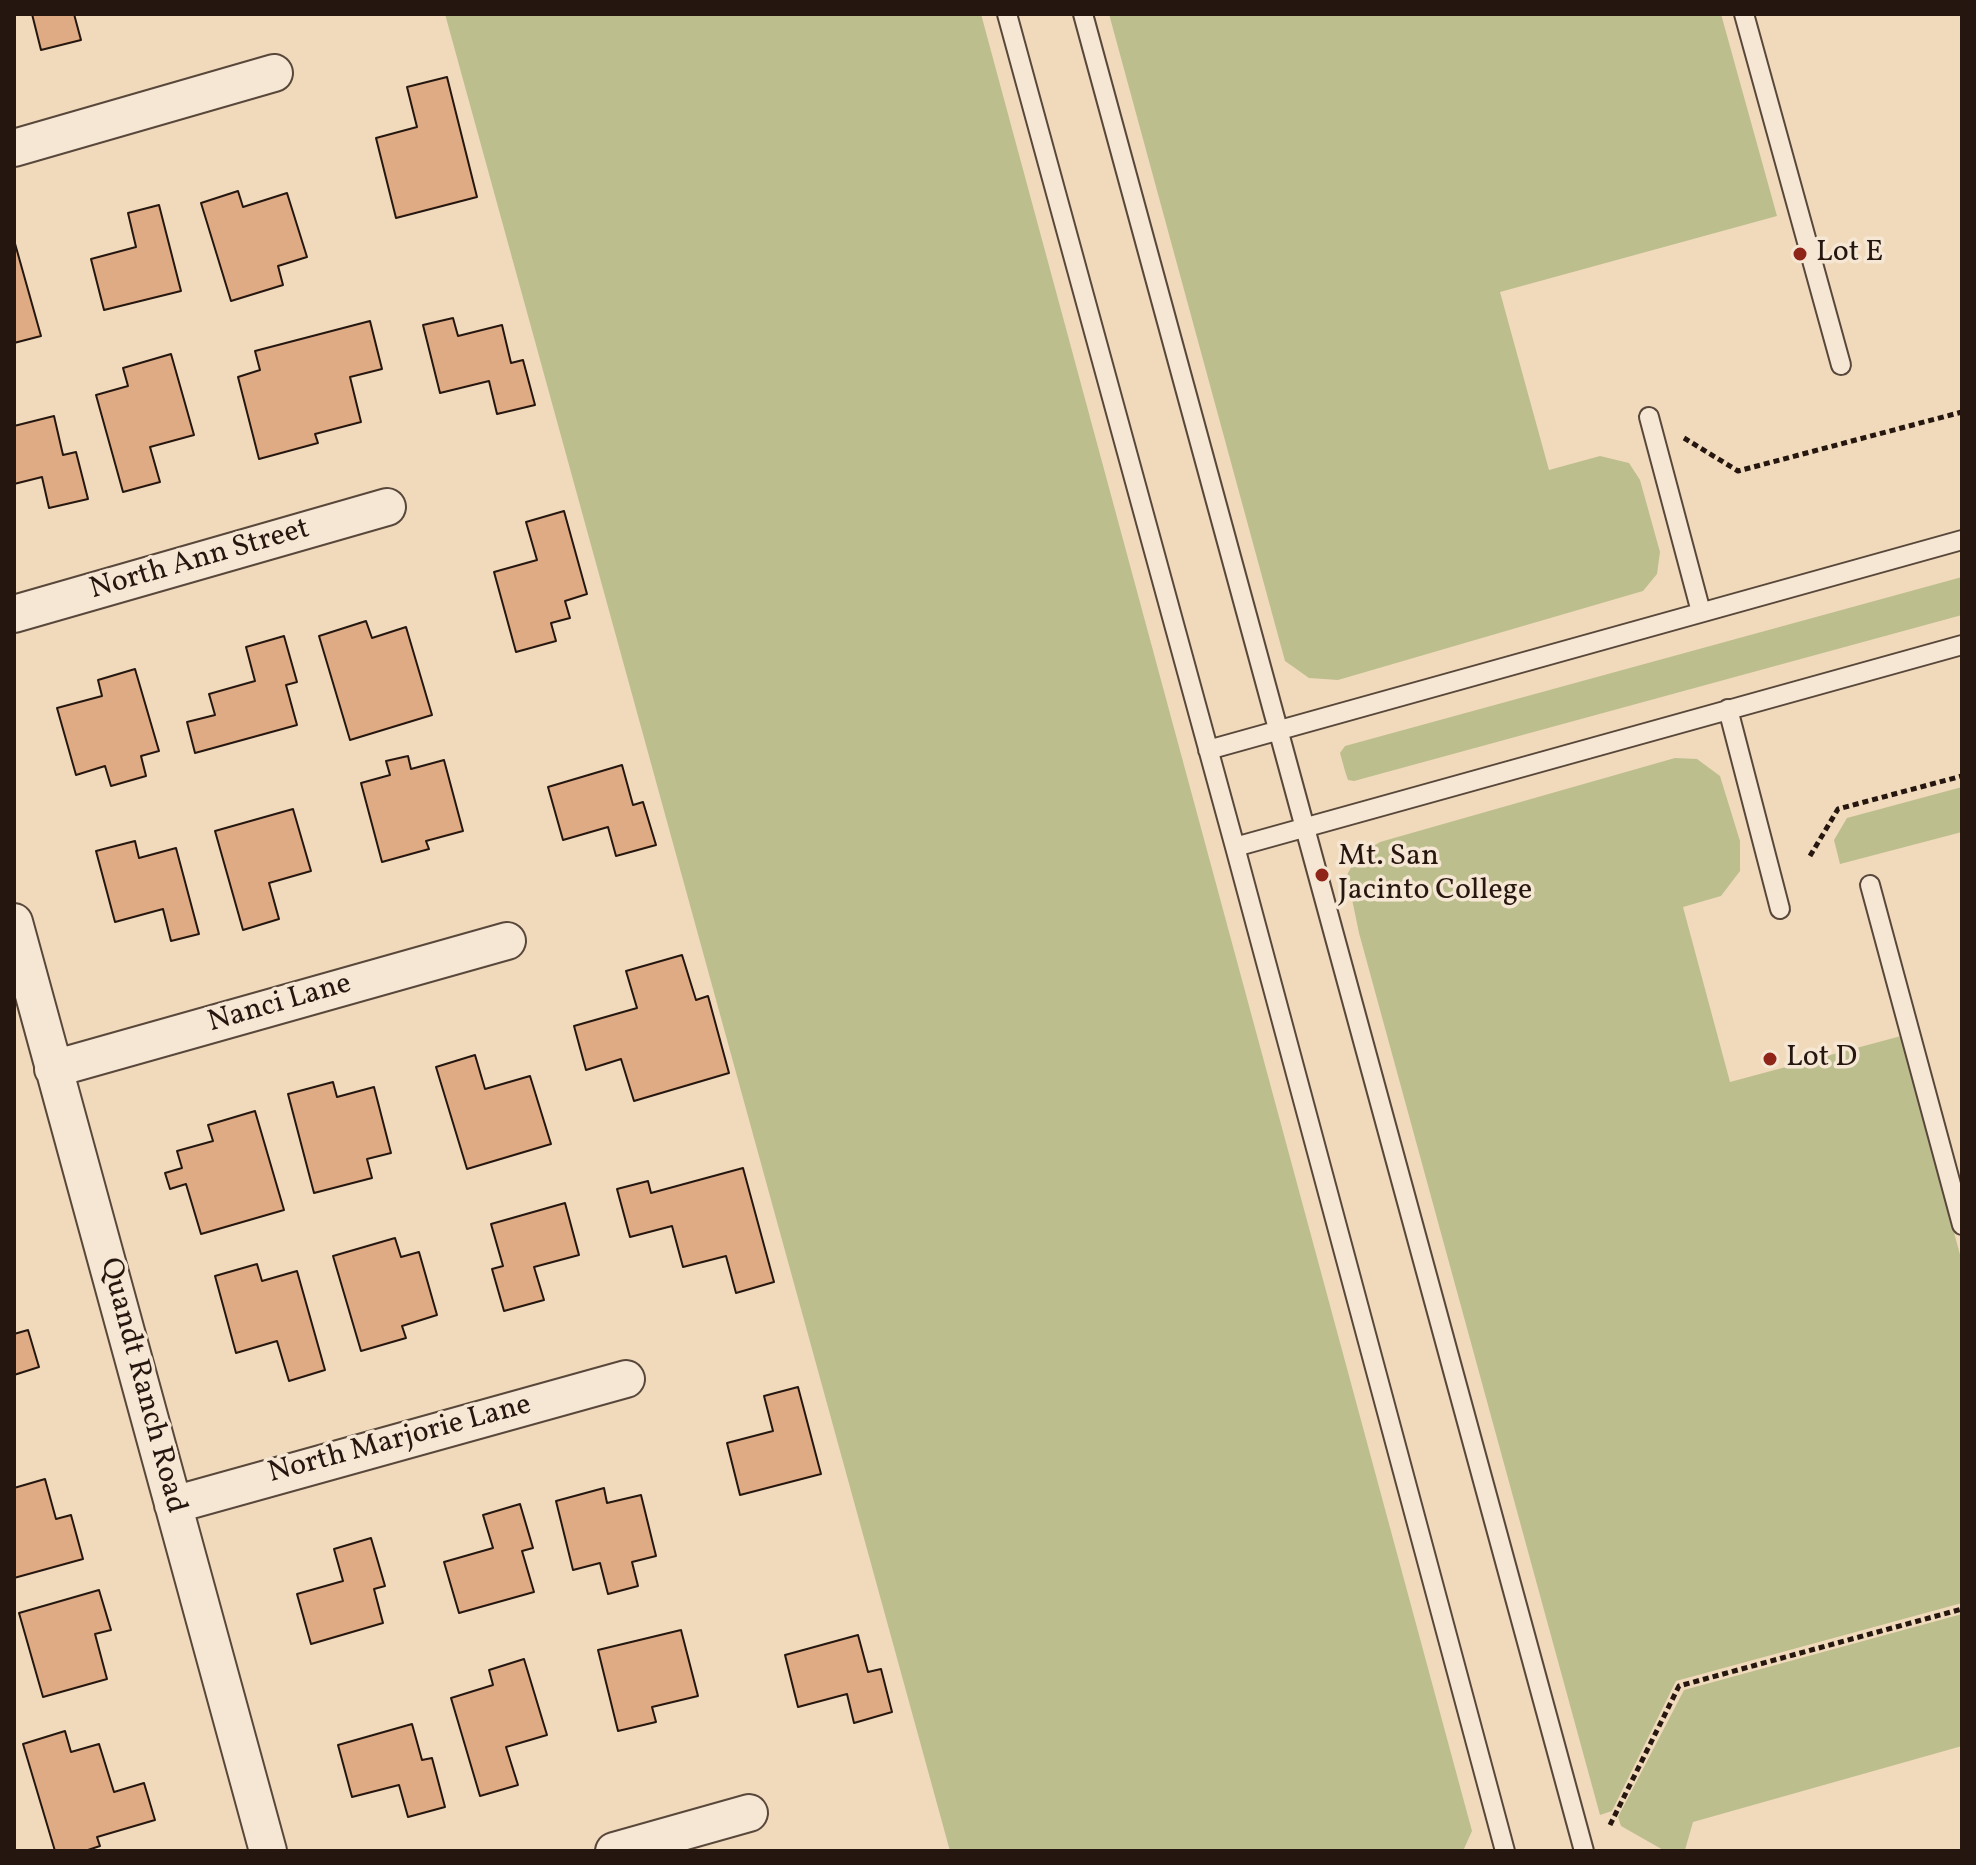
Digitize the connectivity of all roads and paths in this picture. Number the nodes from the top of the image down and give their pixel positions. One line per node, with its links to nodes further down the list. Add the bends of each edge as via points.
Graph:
1 (1007, 14): 16 (lane)
2 (1083, 14): 15 (lane)
3 (1744, 14): 6 (lane)
4 (274, 73): 5 (street)
5 (14, 148)
6 (1841, 365)
7 (1962, 412): 8 (path, via 1738,471)
8 (1649, 417): 11 (lane)
9 (387, 507): 12 (street, North Ann Street)
10 (1962, 540): 11 (lane)
11 (1701, 612): 15 (lane)
12 (14, 614)
13 (1962, 645): 14 (lane)
14 (1728, 709): 18 (lane); 22 (lane)
15 (1279, 730): 16 (lane); 18 (lane)
16 (1208, 750): 19 (lane)
17 (1962, 776): 20 (path, via 1838,809)
18 (1306, 828): 19 (lane); 35 (lane)
19 (1235, 847): 34 (lane)
20 (1810, 856)
21 (1870, 885): 26 (lane)
22 (1780, 909)
23 (14, 922): 25 (street, Quandt Ranch Road)
24 (507, 941): 25 (street, Nanci Lane)
25 (53, 1069): 28 (street, Quandt Ranch Road)
26 (1962, 1225)
27 (626, 1379): 28 (street, North Marjorie Lane)
28 (173, 1505): 32 (street, Quandt Ranch Road)
29 (1962, 1609): 31 (path, via 1679,1686)
30 (749, 1813): 33 (street)
31 (1610, 1825)
32 (268, 1851)
33 (614, 1851)
34 (1505, 1851)
35 (1584, 1851)

